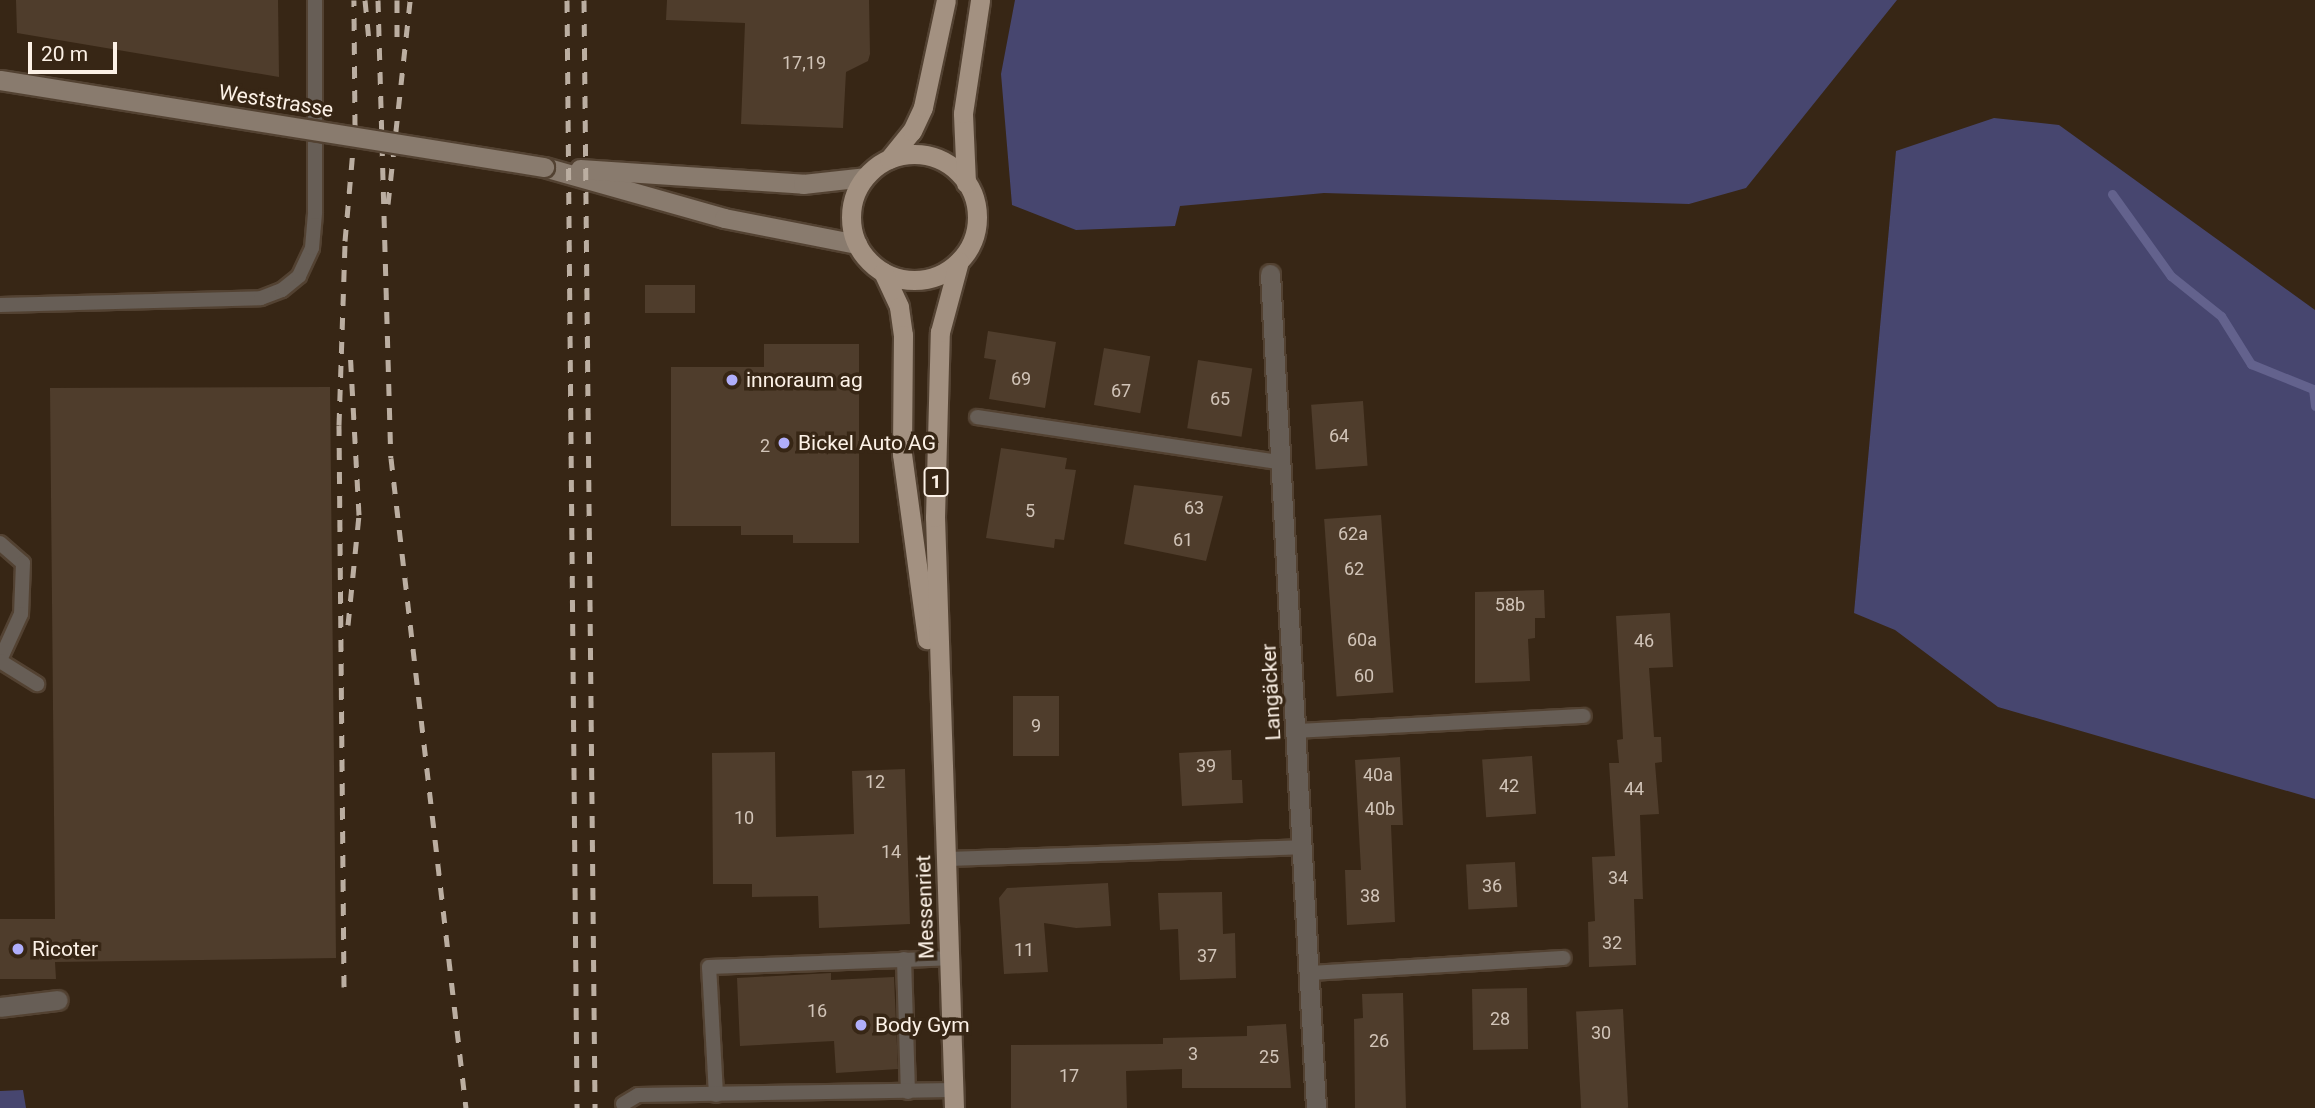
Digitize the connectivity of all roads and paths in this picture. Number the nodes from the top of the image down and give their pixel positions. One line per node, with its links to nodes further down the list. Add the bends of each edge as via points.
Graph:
1 (315, 0): 13 (lane, via 315,212 312,247 299,276 282,290 261,298)
2 (946, 0): 5 (main road, via 923,107 912,131)
3 (980, 0): 8 (main road, Messenriet, via 963,113)
4 (0, 79): 6 (main road, Weststrasse, bridge)
5 (889, 159): 7 (main road); 8 (main road, via 923,155 940,160)
6 (544, 167): 7 (main road, Weststrasse, via 803,184); 9 (main road, Weststrasse, via 724,218)
7 (865, 177): 9 (main road, via 851,209)
8 (966, 183): 10 (main road, Messenriet, via 977,215 969,247)
9 (857, 244): 11 (main road, Messenriet)
10 (959, 261): 11 (main road, via 942,274 921,280); 16 (main road, Messenriet / 1, via 940,332)
11 (883, 272): 17 (main road, Messenriet / 1, via 899,307 903,335 902,454)
12 (1270, 274): 15 (street, Langäcker)
13 (0, 305)
14 (977, 417): 15 (lane)
15 (1283, 463): 23 (street, Langäcker)
16 (936, 534): 17 (main road, via 928,543); 21 (main road, Messenriet / 1)
17 (912, 537): 21 (main road, Messenriet / 1)
18 (0, 543): 19 (lane, via 23,563 20,614)
19 (0, 660): 20 (lane)
20 (37, 684)
21 (938, 705): 25 (main road, Messenriet / 1)
22 (1584, 716): 23 (lane)
23 (1296, 731): 24 (street, Langäcker)
24 (1302, 847): 25 (lane); 29 (street, Langäcker)
25 (947, 859): 26 (main road, Messenriet / 1)
26 (950, 958): 28 (lane); 34 (main road, Messenriet / 1)
27 (1564, 958): 29 (lane)
28 (904, 960): 32 (lane); 33 (lane, via 709,967)
29 (1309, 973): 36 (street, Langäcker)
30 (58, 1000): 31 (street)
31 (0, 1007)
32 (908, 1092): 33 (lane); 34 (lane)
33 (716, 1095): 35 (lane, via 638,1095)
34 (953, 1099)
35 (623, 1104)
36 (1315, 1108)

